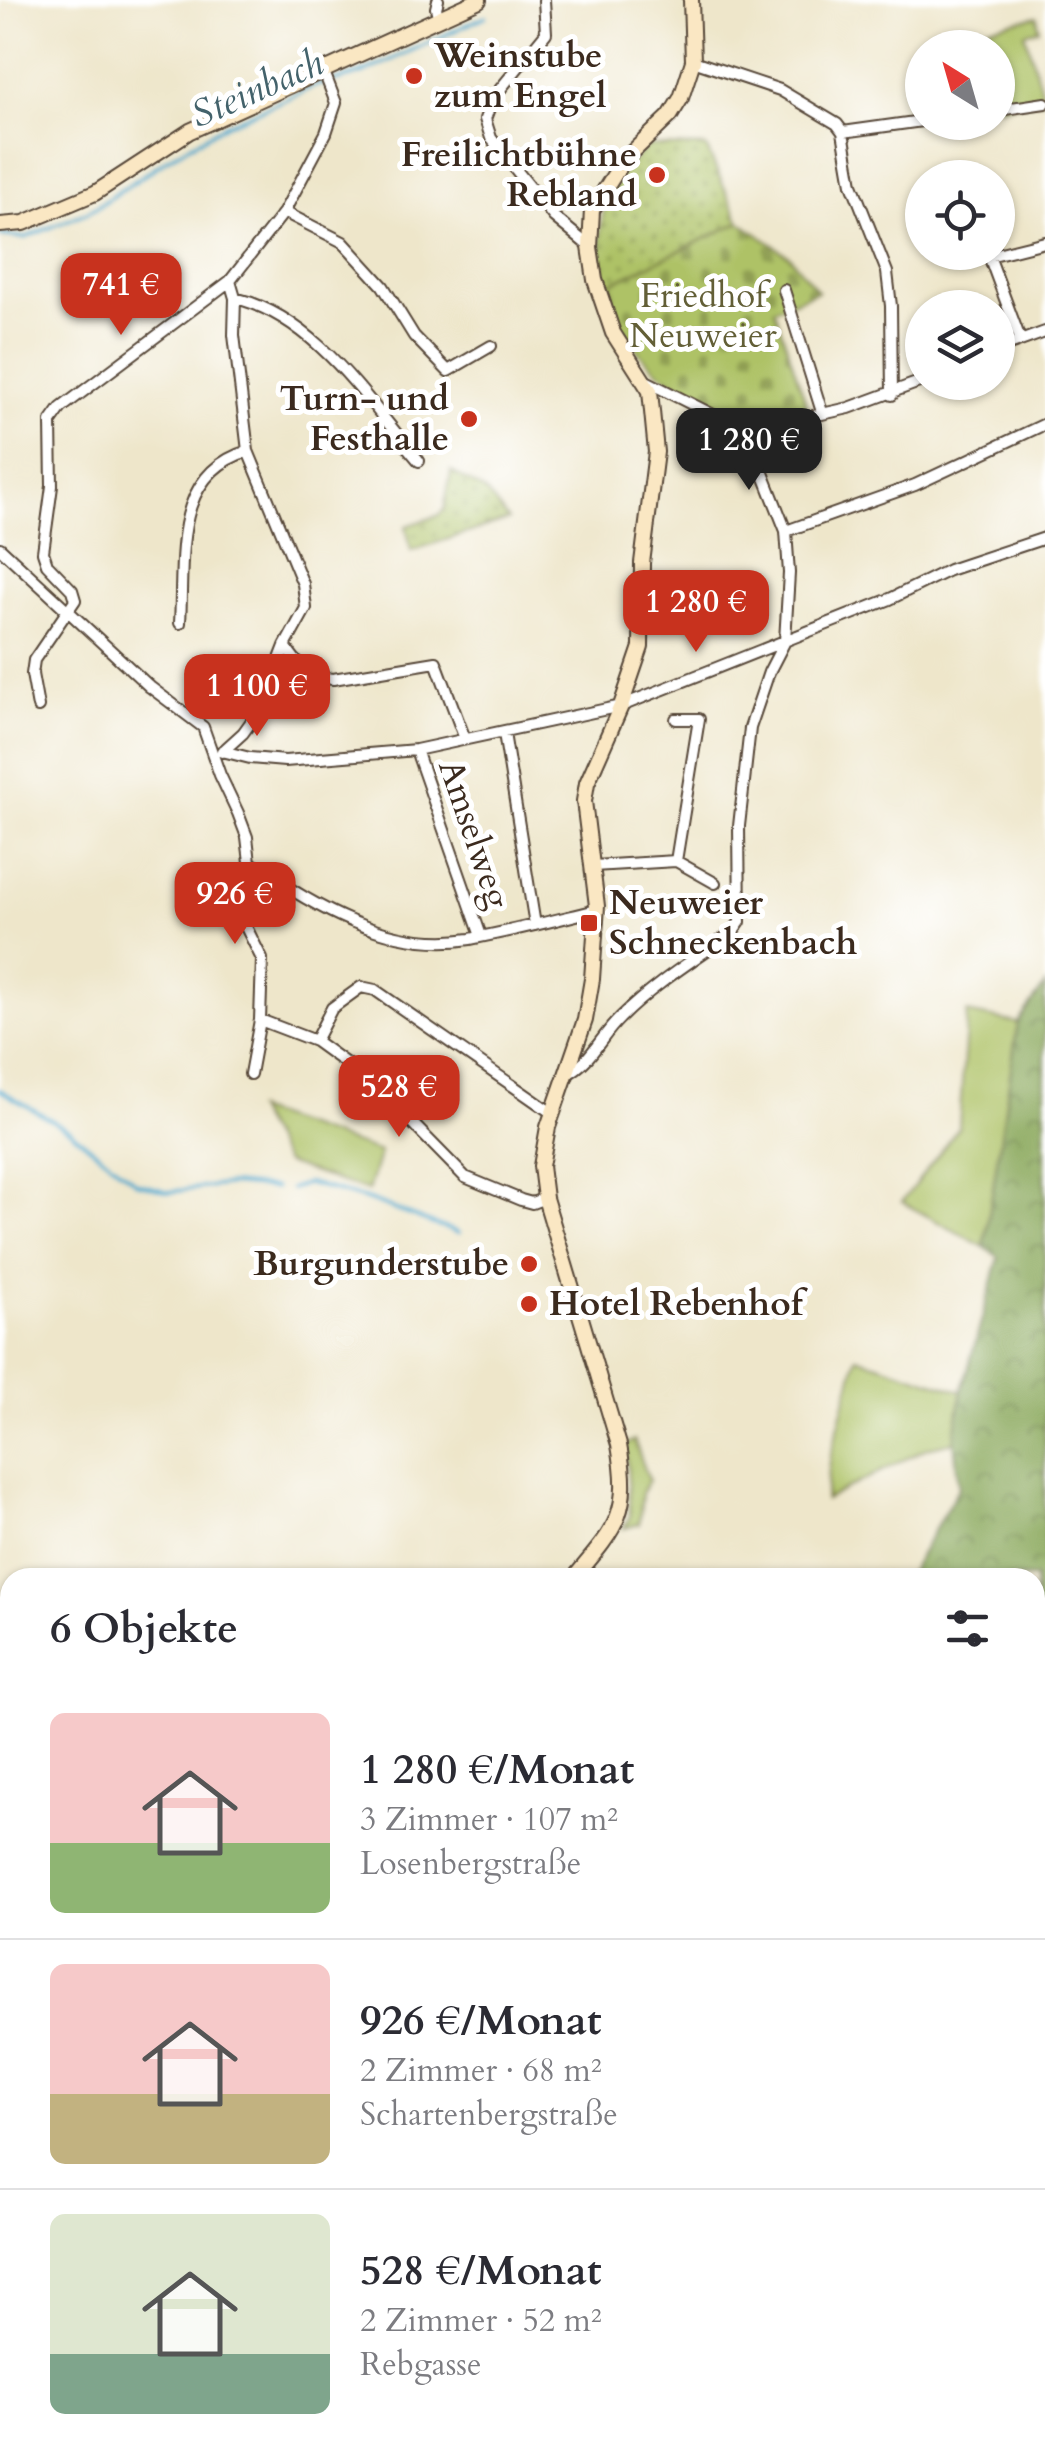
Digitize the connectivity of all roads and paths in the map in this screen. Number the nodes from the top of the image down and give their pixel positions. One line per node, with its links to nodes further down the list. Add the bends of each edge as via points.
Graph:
1 (438, 0): 5 (street)
2 (479, 0): 5 (main road)
3 (544, 0): 15 (street, via 546,33 492,98 486,119 509,162 554,216)
4 (691, 0): 6 (main road)
5 (439, 19): 7 (main road)
6 (693, 61): 11 (street, via 780,90); 15 (main road, via 670,116 605,185 592,210)
7 (324, 72): 12 (street, via 336,103); 13 (main road, via 190,131 95,193 24,223)
8 (1045, 103): 9 (street)
9 (1015, 107)
10 (905, 123): 11 (street)
11 (842, 132): 27 (street, via 852,184 887,272)
12 (284, 212): 18 (street); 24 (street, via 343,242 448,371)
13 (0, 225)
14 (1045, 242): 16 (street)
15 (590, 246): 25 (main road, via 604,312)
16 (1015, 248)
17 (994, 270): 22 (street)
18 (230, 281): 20 (street); 36 (street, via 51,422 43,552 72,590)
19 (784, 290): 28 (street)
20 (235, 298): 31 (street); 32 (street, via 256,303 306,334)
21 (1044, 334): 22 (street)
22 (1020, 339): 23 (street)
23 (1015, 341)
24 (491, 346)
25 (646, 381): 30 (street); 40 (main road, via 656,452 642,563 641,647)
26 (905, 389): 27 (street)
27 (892, 395): 28 (street)
28 (822, 412): 30 (street)
29 (1045, 424): 33 (street, via 915,484)
30 (745, 431): 33 (street)
31 (248, 451): 37 (street, via 218,463 188,508); 39 (street, via 303,584 306,608)
32 (418, 461)
33 (786, 531): 38 (street)
34 (1045, 538): 38 (street, via 949,570)
35 (0, 548): 36 (street)
36 (69, 612): 41 (street, via 34,660); 46 (street, via 203,727)
37 (180, 623)
38 (785, 640): 40 (street); 57 (street, via 750,728 739,826 740,922 618,1020 585,1064)
39 (285, 646): 44 (street, via 316,678 436,662); 46 (street, via 261,708)
40 (621, 706): 43 (street); 49 (main road, via 587,783)
41 (38, 707)
42 (676, 719): 47 (street, via 699,719)
43 (504, 733): 44 (street); 52 (street)
44 (465, 739): 45 (street)
45 (416, 750): 46 (street, via 285,762); 53 (street, Amselweg)
46 (218, 752): 48 (street)
47 (676, 861): 49 (street); 50 (street)
48 (250, 862): 53 (street, via 302,899 358,924 418,940); 54 (street, via 238,902 262,959)
49 (593, 866): 51 (main road)
50 (715, 883)
51 (598, 910): 52 (street); 57 (main road, via 585,1020)
52 (535, 925): 53 (street)
53 (481, 936)
54 (260, 1020): 55 (street); 56 (street)
55 (315, 1040): 58 (street, via 332,1008 361,987 374,990); 59 (street, via 373,1083 465,1178 521,1200)
56 (250, 1074)
57 (566, 1074): 58 (main road)
58 (552, 1113): 59 (main road, via 541,1166)
59 (545, 1198): 60 (main road, via 624,1472 613,1528)
60 (582, 1568)

